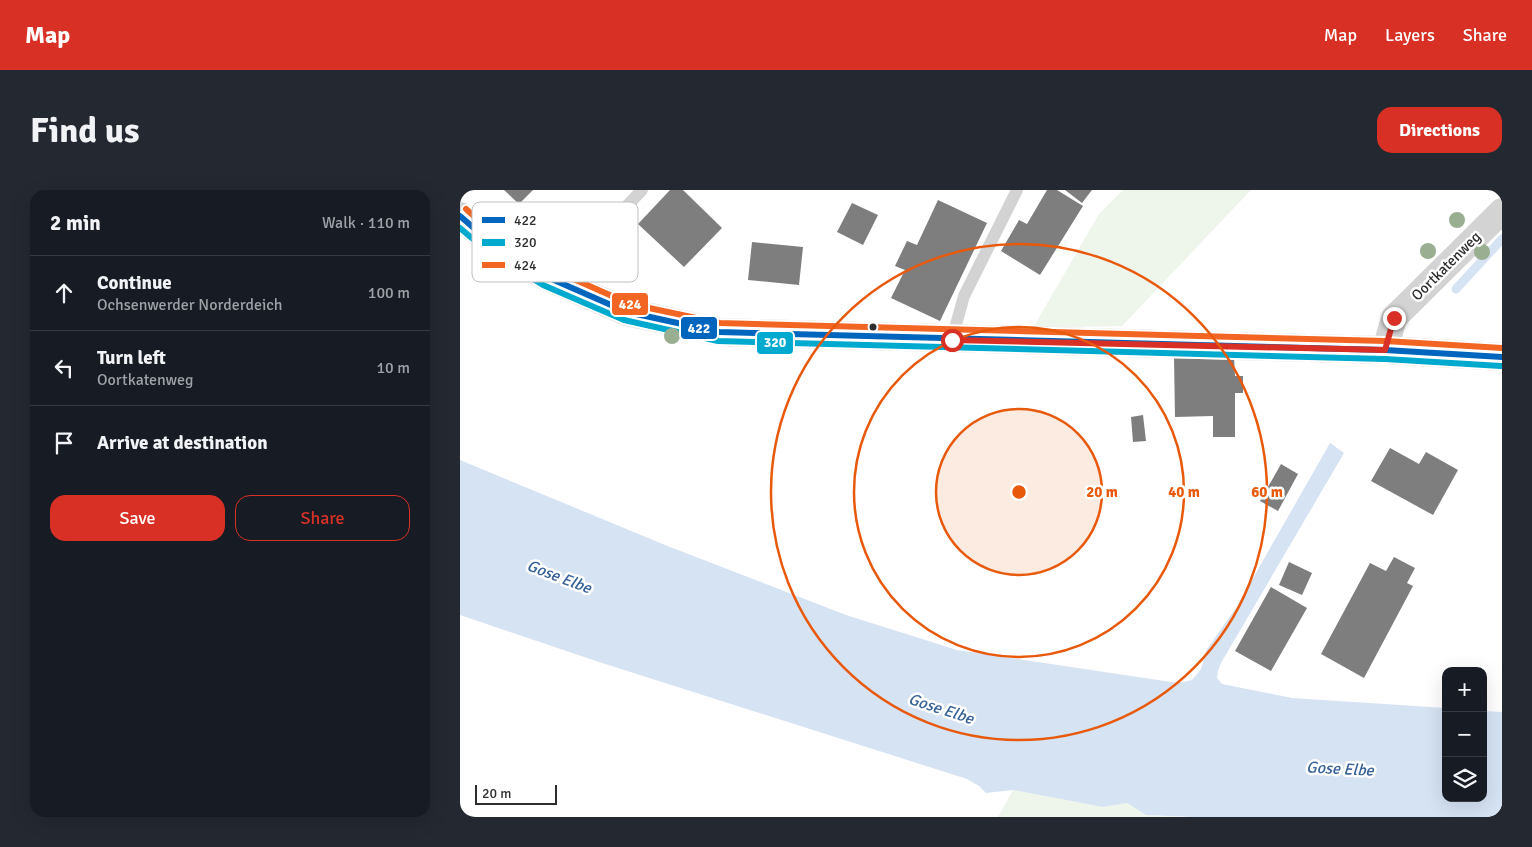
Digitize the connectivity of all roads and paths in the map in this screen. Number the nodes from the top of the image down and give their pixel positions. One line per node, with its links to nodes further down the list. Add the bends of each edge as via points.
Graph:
1 (642, 190): 3 (lane)
2 (1017, 190): 8 (lane, via 964,296)
3 (631, 202)
4 (1502, 211): 9 (street, Oortkatenweg, via 1394,318)
5 (460, 216): 6 (street)
6 (472, 226)
7 (557, 282): 8 (street, via 627,312 719,332)
8 (952, 340): 9 (street)
9 (1385, 350): 10 (street)
10 (1502, 357)

